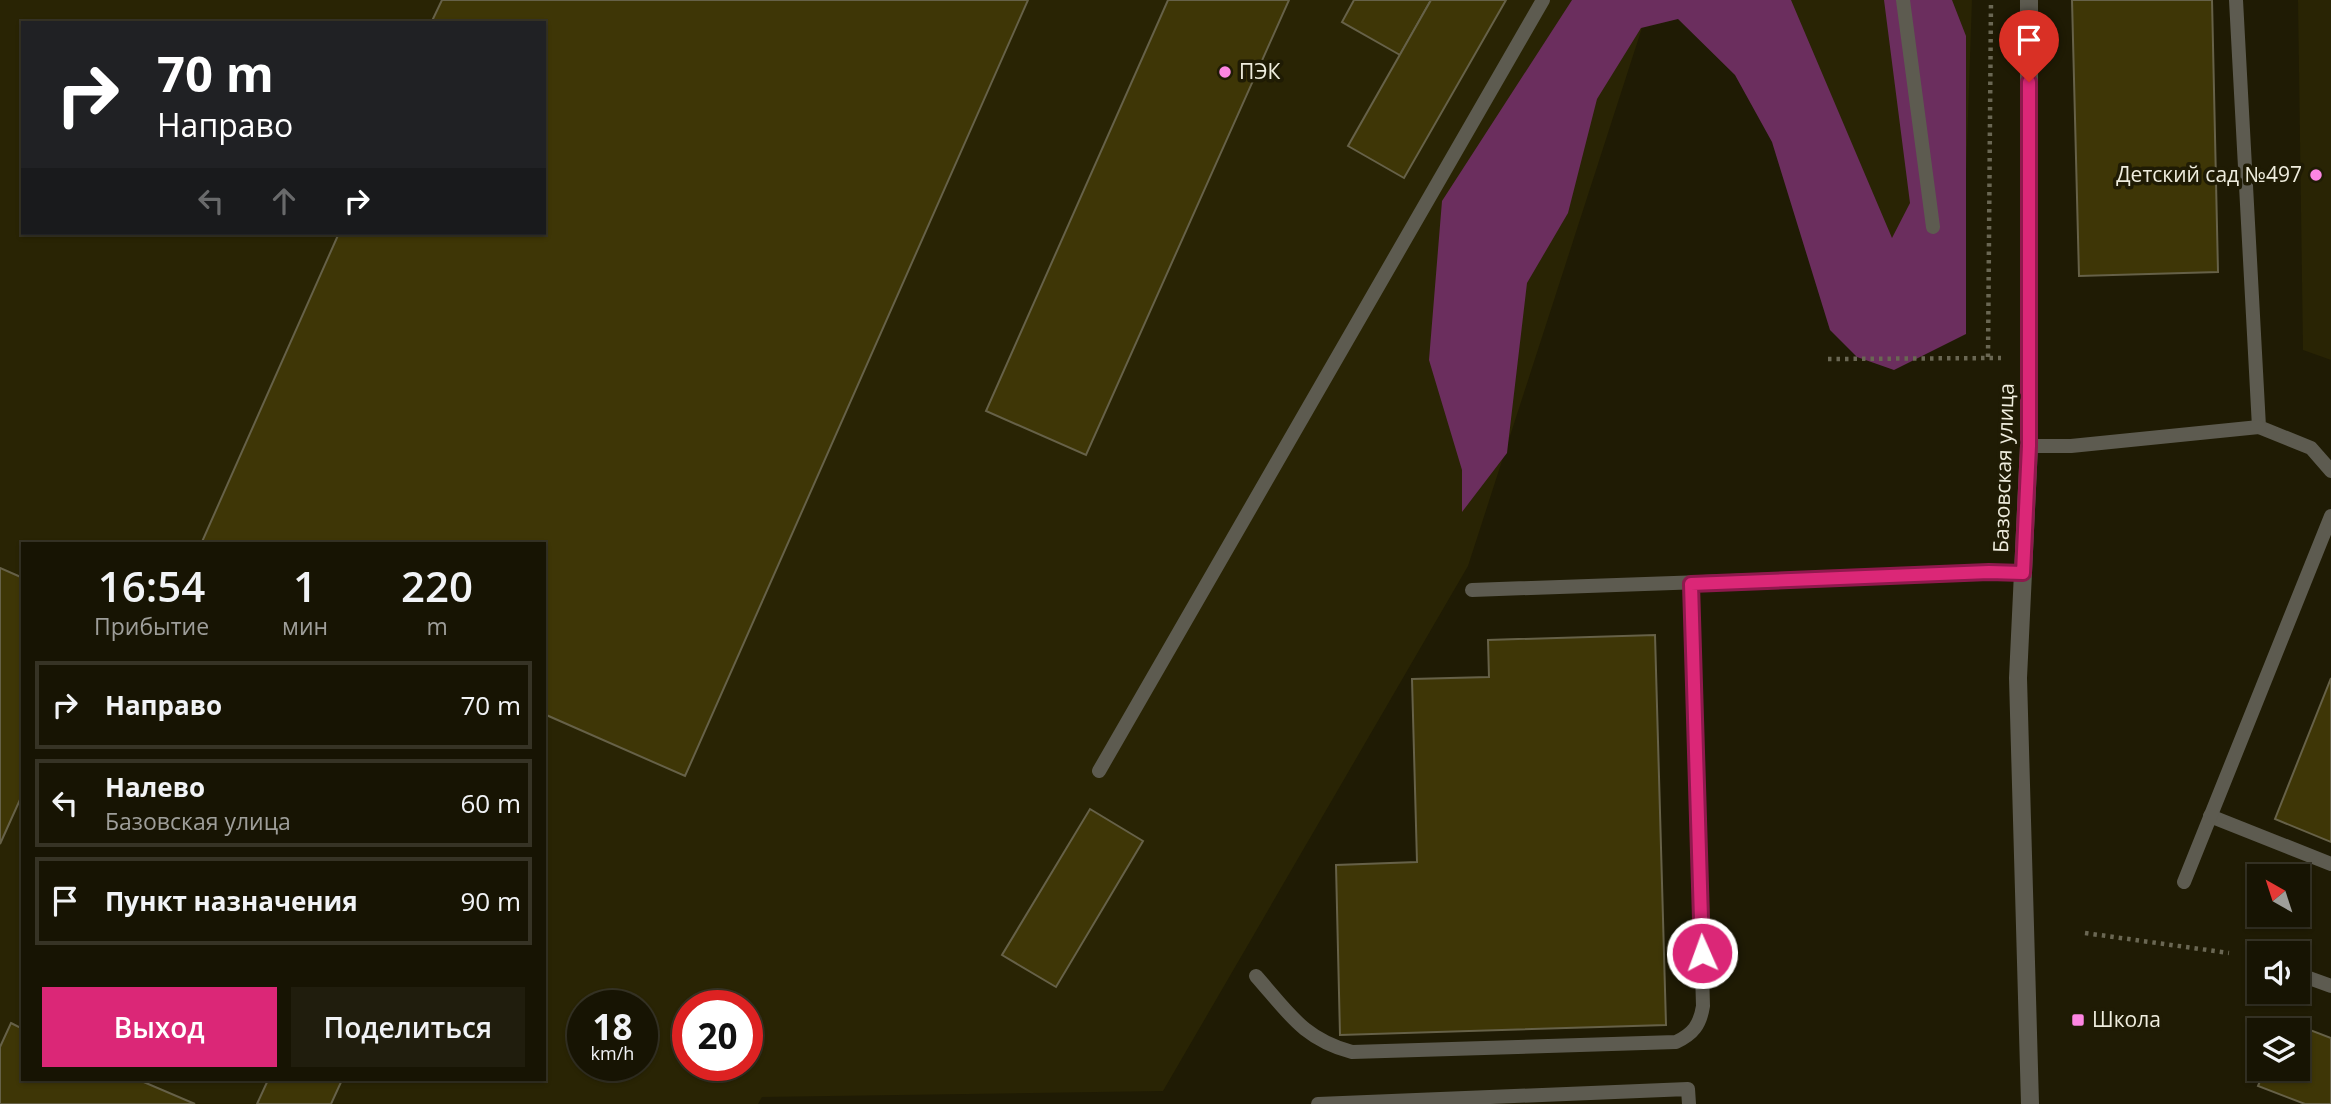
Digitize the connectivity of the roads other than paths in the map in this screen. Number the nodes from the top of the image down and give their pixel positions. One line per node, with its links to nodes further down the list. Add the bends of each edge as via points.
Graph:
1 (1543, 0): 13 (lane)
2 (1903, 0): 5 (lane)
3 (2029, 0): 7 (street, Базовская улица)
4 (2236, 0): 6 (lane)
5 (1933, 227)
6 (2259, 427): 7 (lane); 8 (lane, via 2311,447)
7 (2029, 446): 10 (street, Базовская улица)
8 (2331, 471)
9 (2331, 516): 14 (lane)
10 (2023, 573): 11 (lane); 22 (street, Базовская улица, via 2018,678)
11 (1691, 584): 12 (lane); 17 (lane, via 1703,1006 1701,1019 1687,1037 1676,1042 1352,1052 1330,1046 1302,1028)
12 (1472, 590)
13 (1100, 771)
14 (2210, 816): 15 (lane); 16 (lane)
15 (2331, 864)
16 (2184, 882)
17 (1256, 976)
18 (2310, 978): 19 (lane)
19 (2331, 986)
20 (1318, 1104): 21 (lane, via 1688,1089)
21 (1689, 1104)
22 (2030, 1104)

